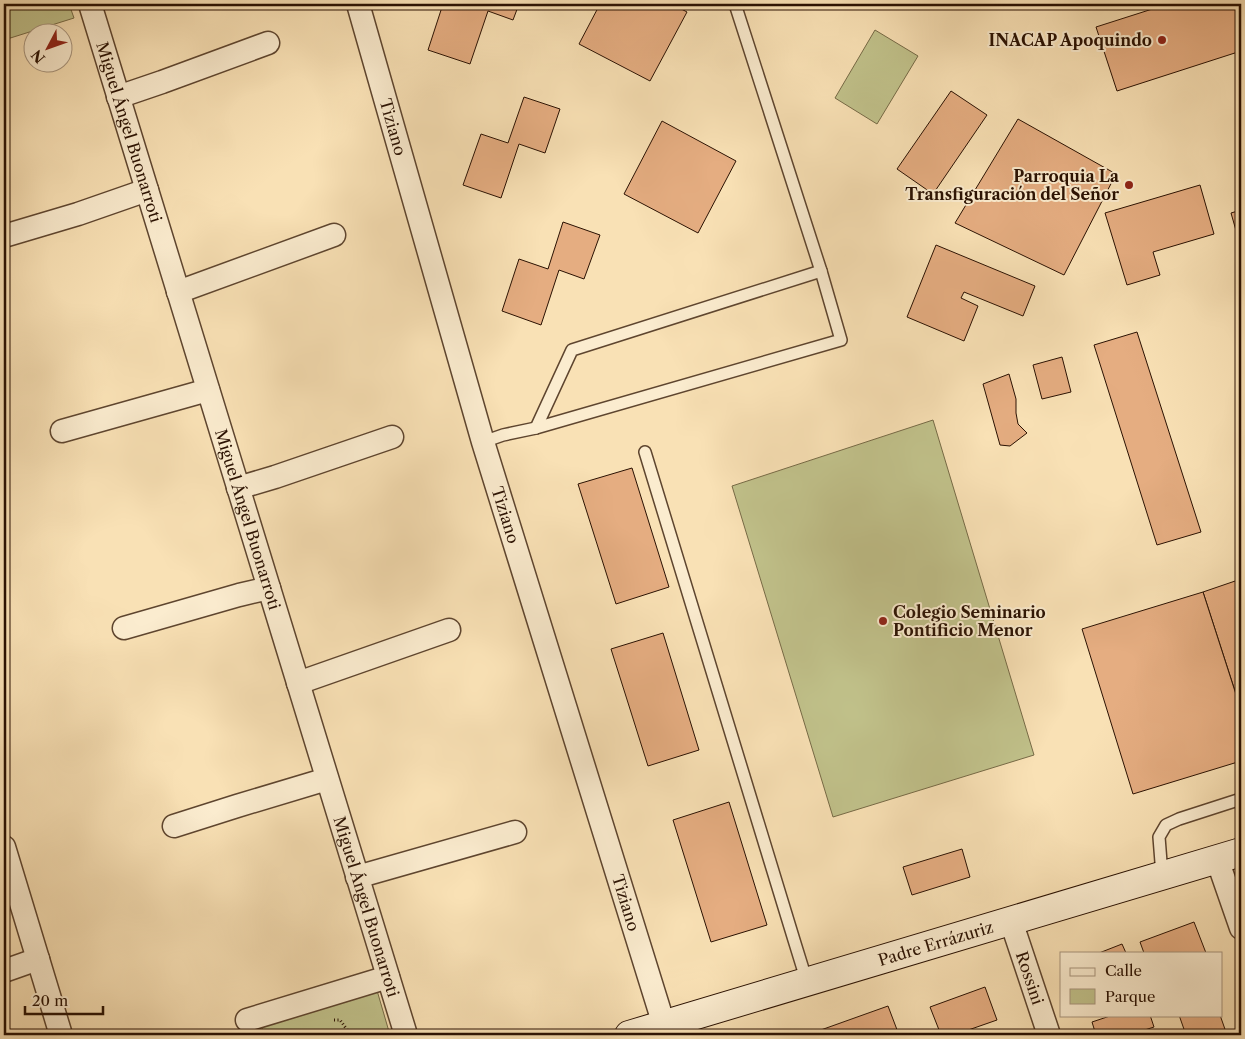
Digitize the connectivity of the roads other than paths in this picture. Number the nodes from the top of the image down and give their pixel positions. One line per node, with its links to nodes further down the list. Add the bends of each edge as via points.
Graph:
1 (90, 4): 5 (street, Miguel Ángel Buonarroti)
2 (358, 4): 15 (street, Tiziano)
3 (735, 4): 9 (lane)
4 (268, 43): 5 (street)
5 (118, 97): 6 (street, Miguel Ángel Buonarroti)
6 (147, 190): 8 (street); 10 (street, Miguel Ángel Buonarroti)
7 (334, 235): 10 (street)
8 (4, 236)
9 (821, 271): 12 (lane, via 572,350); 12 (lane, via 841,340)
10 (178, 292): 11 (street, Miguel Ángel Buonarroti)
11 (208, 390): 13 (street); 17 (street, Miguel Ángel Buonarroti)
12 (536, 428): 15 (lane)
13 (62, 431)
14 (392, 437): 17 (street)
15 (483, 442): 37 (street, Tiziano)
16 (645, 452): 35 (lane)
17 (238, 488): 18 (street, Miguel Ángel Buonarroti)
18 (269, 588): 19 (street); 21 (street, Miguel Ángel Buonarroti)
19 (124, 628)
20 (449, 630): 21 (street)
21 (298, 683): 22 (street, Miguel Ángel Buonarroti)
22 (327, 779): 24 (street); 29 (street, Miguel Ángel Buonarroti)
23 (1241, 799): 28 (lane, via 1166,825 1159,837)
24 (174, 826)
25 (515, 832): 29 (street)
26 (4, 847): 32 (street)
27 (1229, 855): 28 (street, Padre Errázuriz); 31 (street)
28 (1162, 875): 30 (street, Padre Errázuriz)
29 (357, 877): 34 (street, Miguel Ángel Buonarroti)
30 (1011, 921): 35 (street, Padre Errázuriz); 41 (street, Rossini)
31 (1241, 928)
32 (38, 959): 33 (street); 38 (street)
33 (4, 971)
34 (388, 976): 36 (street); 39 (street, Miguel Ángel Buonarroti)
35 (807, 982): 37 (street, Padre Errázuriz)
36 (248, 1020)
37 (664, 1025): 40 (street, Padre Errázuriz)
38 (61, 1035)
39 (406, 1035)
40 (629, 1035)
41 (1050, 1035)

